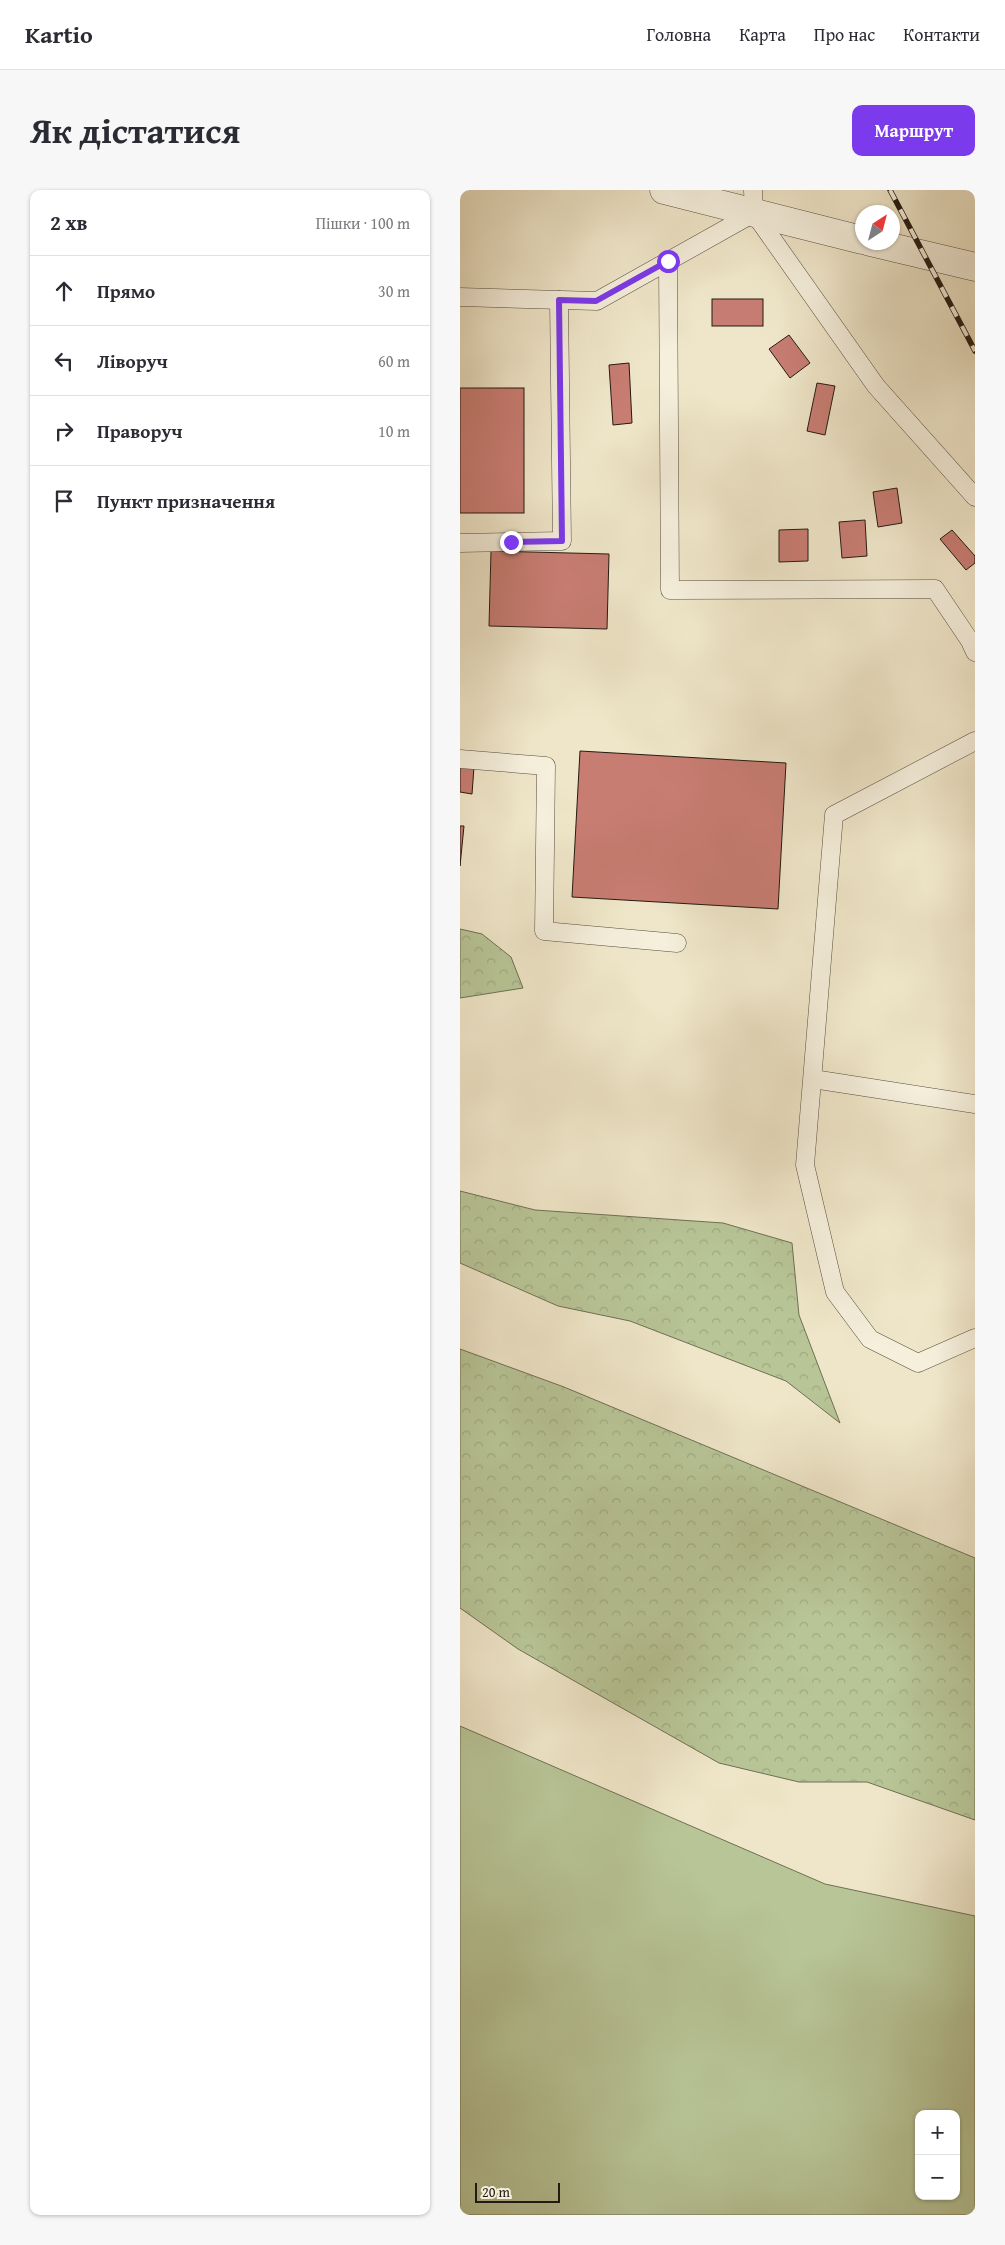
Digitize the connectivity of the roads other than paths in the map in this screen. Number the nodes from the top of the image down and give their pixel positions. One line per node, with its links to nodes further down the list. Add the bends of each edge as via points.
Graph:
1 (664, 190): 2 (street)
2 (753, 201): 3 (street); 5 (lane); 9 (lane, via 876,386)
3 (855, 237)
4 (900, 249): 6 (street)
5 (668, 261): 8 (lane, via 596,301); 11 (lane, via 670,590 935,589)
6 (975, 267)
7 (460, 297): 8 (lane)
8 (559, 300): 10 (lane, via 562,541)
9 (975, 497)
10 (460, 543)
11 (975, 652)
12 (975, 740): 15 (lane, via 834,815)
13 (460, 759): 14 (lane, via 546,766 544,930)
14 (676, 943)
15 (813, 1079): 16 (lane); 17 (lane, via 806,1165 835,1292 870,1339 918,1362)
16 (975, 1104)
17 (975, 1338)

